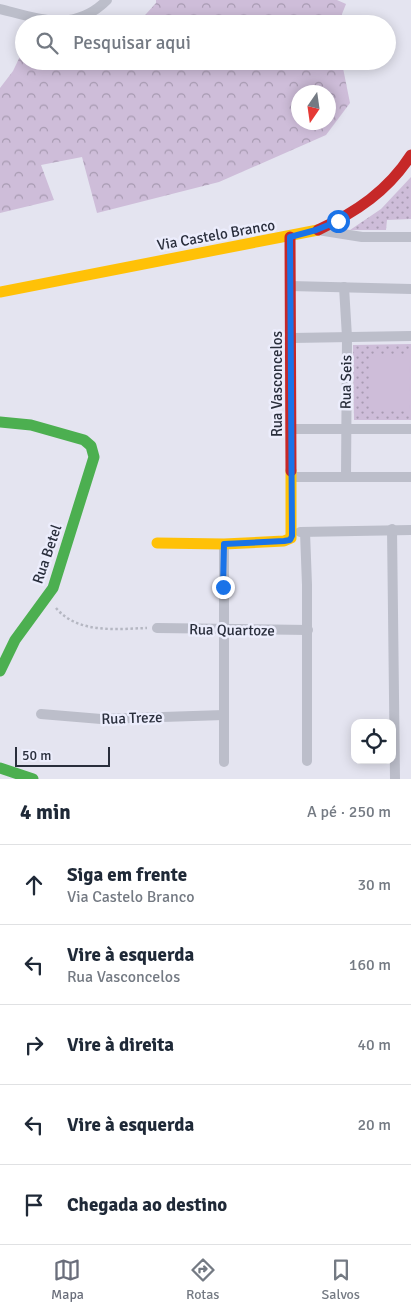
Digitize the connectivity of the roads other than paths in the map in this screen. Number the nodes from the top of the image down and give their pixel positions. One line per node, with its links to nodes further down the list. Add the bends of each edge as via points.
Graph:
1 (107, 0): 4 (street)
2 (0, 9): 3 (street)
3 (26, 15)
4 (88, 15)
5 (411, 155): 6 (street, Via Castelo Branco, via 392,182 371,201)
6 (316, 230): 7 (street, Via Castelo Branco); 8 (street, via 362,237)
7 (290, 237): 9 (street, Rua Vasconcelos); 12 (street, Via Castelo Branco, via 176,256)
8 (411, 237)
9 (290, 286): 10 (street); 15 (street, Rua Vasconcelos)
10 (344, 287): 11 (street); 14 (street, Rua Seis)
11 (411, 288)
12 (0, 292)
13 (411, 336): 14 (street)
14 (347, 337): 15 (street); 17 (street, Rua Seis)
15 (292, 338): 18 (street, Rua Vasconcelos)
16 (0, 422): 32 (street, Rua Betel, via 31,425 84,440 93,447 94,459 59,571 47,597 15,640)
17 (346, 428): 18 (street); 19 (street); 21 (street, Rua Seis)
18 (292, 429): 20 (street, Rua Vasconcelos)
19 (411, 429)
20 (291, 477): 21 (street); 25 (street, Rua Vasconcelos)
21 (346, 477): 22 (street)
22 (411, 477)
23 (392, 529): 24 (street); 26 (street); 39 (street)
24 (411, 530)
25 (292, 532): 26 (street); 28 (street, via 288,541)
26 (305, 532): 31 (street)
27 (156, 543): 28 (street)
28 (224, 544): 30 (street)
29 (157, 628): 30 (street, Rua Quartoze)
30 (223, 630): 31 (street, Rua Quartoze); 34 (street)
31 (308, 630): 35 (street)
32 (0, 671)
33 (41, 714): 34 (street, Rua Treze, via 101,719)
34 (224, 715): 36 (street)
35 (307, 761)
36 (224, 762)
37 (0, 768): 38 (street)
38 (33, 779)
39 (395, 779)

